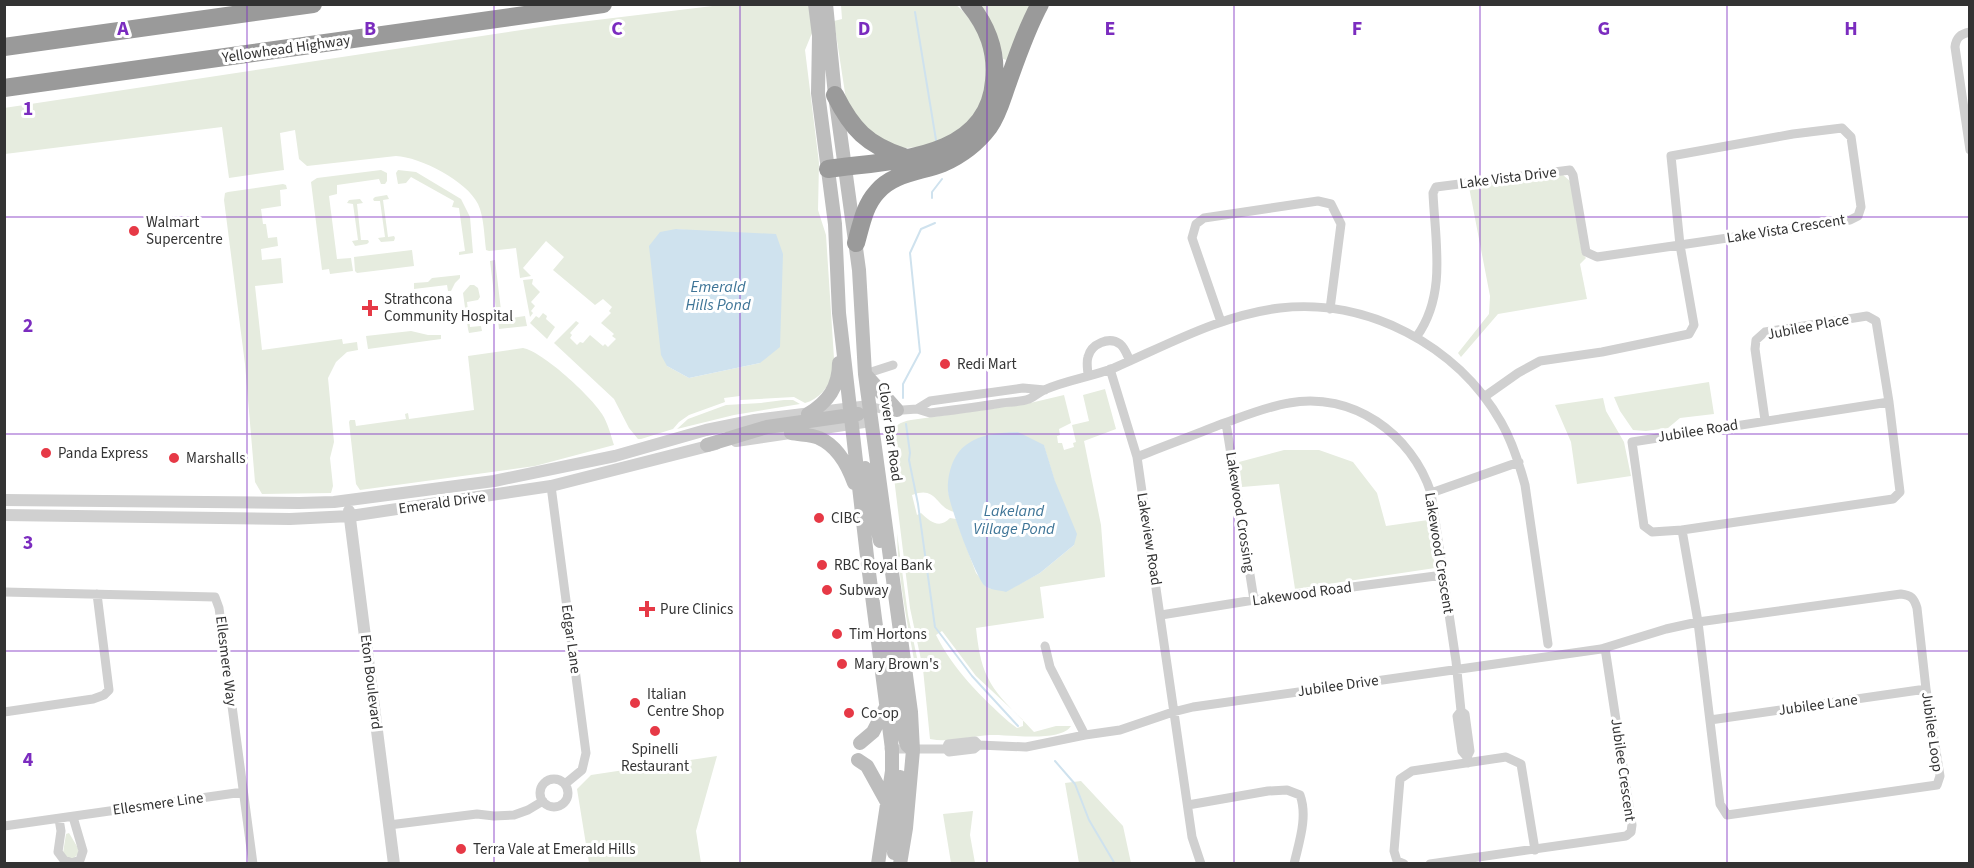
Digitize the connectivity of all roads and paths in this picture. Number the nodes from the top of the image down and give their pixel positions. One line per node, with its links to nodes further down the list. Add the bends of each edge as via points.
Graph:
1 (236, 4): 9 (highway)
2 (314, 4): 9 (highway)
3 (603, 4): 11 (highway, Yellowhead Highway)
4 (815, 4): 16 (main road, Clover Bar Road, via 818,93)
5 (826, 4): 12 (main road, Clover Bar Road)
6 (969, 4): 14 (highway, via 984,26 994,57 993,93 987,111 949,146)
7 (1040, 4): 15 (highway, via 991,125 964,152)
8 (1970, 32): 13 (street, via 1961,35 1955,47)
9 (26, 44): 10 (highway)
10 (4, 47)
11 (4, 88)
12 (836, 95): 14 (highway, via 861,135); 16 (main road, Clover Bar Road)
13 (1970, 150)
14 (905, 158): 16 (highway)
15 (930, 166): 16 (highway); 17 (highway, via 892,180 878,191 867,207)
16 (837, 173): 17 (main road, Clover Bar Road); 20 (main road, Clover Bar Road)
17 (856, 243): 26 (main road, Clover Bar Road)
18 (1680, 245): 18 (street, Lake Vista Crescent, via 1858,216 1861,207 1851,137 1842,128 1671,156); 22 (street, Lake Vista Drive, via 1597,258 1586,252 1570,170 1436,188 1432,193 1437,283 1430,313); 30 (street, via 1694,325 1689,334 1540,361)
19 (1330, 309): 21 (street, via 1279,309); 21 (street, via 1341,224 1331,204 1318,201 1204,218 1196,224 1192,238); 22 (street, via 1358,314)
20 (839, 313): 35 (main road, via 837,382 826,400); 36 (main road, Clover Bar Road)
21 (1221, 322): 23 (street)
22 (1417, 336): 30 (street, via 1449,359)
23 (1130, 361): 25 (street); 27 (street, via 1122,345 1104,342 1095,346 1087,358)
24 (893, 365): 26 (street)
25 (1110, 369): 27 (street); 41 (street, Lakeview Road)
26 (865, 374): 33 (main road); 36 (main road, Clover Bar Road)
27 (1088, 376): 28 (street)
28 (1045, 390): 29 (street, via 1023,388); 32 (street, via 1027,400)
29 (975, 395): 32 (street); 34 (street, via 930,401)
30 (1484, 397): 42 (street, via 1501,422)
31 (1889, 402): 37 (street, Jubilee Road); 37 (street, Jubilee Place, via 1876,321 1867,316 1765,332 1756,340); 44 (street, Jubilee Place)
32 (978, 407): 34 (street, via 930,413)
33 (893, 410): 34 (street); 36 (street); 36 (street)
34 (917, 410)
35 (808, 414): 36 (street, Emerald Drive); 47 (street, Emerald Drive, via 706,430 535,474)
36 (859, 414): 39 (street, Emerald Drive); 40 (main road, via 767,427); 48 (main road, Clover Bar Road); 71 (main road, Clover Bar Road, via 894,585)
37 (1765, 420): 51 (street, Jubilee Road, via 1632,442 1644,526 1652,532)
38 (1226, 423): 41 (street, Lakewood Crescent); 45 (street, Lakewood Crescent, via 1290,402 1332,402 1372,418 1392,432 1425,475); 56 (street, Lakewood Crossing)
39 (791, 434): 40 (street, Emerald Drive); 48 (main road, via 817,437 836,450)
40 (707, 445): 43 (street, Emerald Drive)
41 (1137, 457): 57 (street, Lakeview Road)
42 (1519, 462): 45 (street); 59 (street)
43 (551, 486): 50 (street, Emerald Drive); 74 (street, Edgar Lane, via 586,753 582,770)
44 (1900, 492): 51 (street, Jubilee Road, via 1893,499)
45 (1431, 493): 53 (street, Lakewood Crescent)
46 (4, 500): 47 (street, Emerald Drive)
47 (348, 500): 50 (street, Eton Boulevard)
48 (861, 501): 52 (main road, Clover Bar Road)
49 (4, 515): 50 (street, Emerald Drive, via 279,519)
50 (350, 516): 81 (street, Eton Boulevard)
51 (1682, 530): 58 (street)
52 (868, 565): 64 (main road, Clover Bar Road); 71 (main road, via 886,632 902,733)
53 (1443, 575): 56 (street, Lakewood Road); 62 (street, Lakewood Crescent)
54 (4, 592): 55 (street, Ellesmere Way)
55 (97, 594): 65 (street, via 109,690 93,699); 75 (street, Ellesmere Way, via 215,597)
56 (1254, 600): 57 (street, Lakewood Road)
57 (1161, 615): 66 (street, Lakeview Road)
58 (1698, 622): 61 (street, Jubilee Drive); 63 (street, Jubilee Loop, via 1909,595 1915,599 1917,608); 67 (street, Jubilee Loop)
59 (1548, 644)
60 (1045, 646): 68 (street, via 1050,666)
61 (1605, 648): 62 (street, Jubilee Drive); 83 (street, Jubilee Crescent, via 1631,832 1626,836)
62 (1457, 669): 66 (street, Jubilee Drive); 73 (street, via 1461,711 1457,716)
63 (1926, 689): 67 (street, Jubilee Lane); 67 (street, Jubilee Loop, via 1940,776 1937,785 1924,788 1727,815 1720,804)
64 (887, 705): 69 (main road, via 873,732); 70 (main road, Clover Bar Road)
65 (4, 712)
66 (1173, 712): 68 (street, Jubilee Drive, via 1120,730); 78 (street, Lakeview Road)
67 (1710, 720)
68 (1085, 735): 71 (street, Jubilee Drive, via 1026,747 979,745 975,741)
69 (860, 743)
70 (889, 749): 71 (street); 77 (main road, Clover Bar Road, via 892,771); 87 (main road, via 898,759 900,771)
71 (913, 750): 88 (main road, Clover Bar Road)
72 (858, 760): 77 (main road, via 867,766)
73 (1467, 760): 83 (street, via 1506,757 1521,764); 91 (street, via 1412,771 1400,779 1394,851 1397,861)
74 (565, 784): 76 (street, via 548,781 542,788); 76 (street, Edgar Lane, via 568,792 563,804 555,807)
75 (243, 792): 79 (street, Ellesmere Line); 84 (street, Ellesmere Way)
76 (543, 801): 81 (street, Edgar Lane, via 514,815 477,814)
77 (888, 804): 86 (main road, Clover Bar Road)
78 (1188, 805): 89 (street, Lakeview Road); 90 (street, via 1287,790 1300,795 1304,817)
79 (73, 817): 80 (street, Ellesmere Line); 80 (street, via 83,851 80,860 72,863 58,852)
80 (59, 819): 82 (street, Ellesmere Line)
81 (389, 825): 85 (street, Eton Boulevard)
82 (4, 826)
83 (1535, 850): 92 (street, Jubilee Crescent)
84 (253, 864)
85 (394, 864)
86 (878, 864)
87 (893, 864)
88 (900, 864)
89 (1201, 864)
90 (1294, 864)
91 (1404, 864)
92 (1430, 864)

